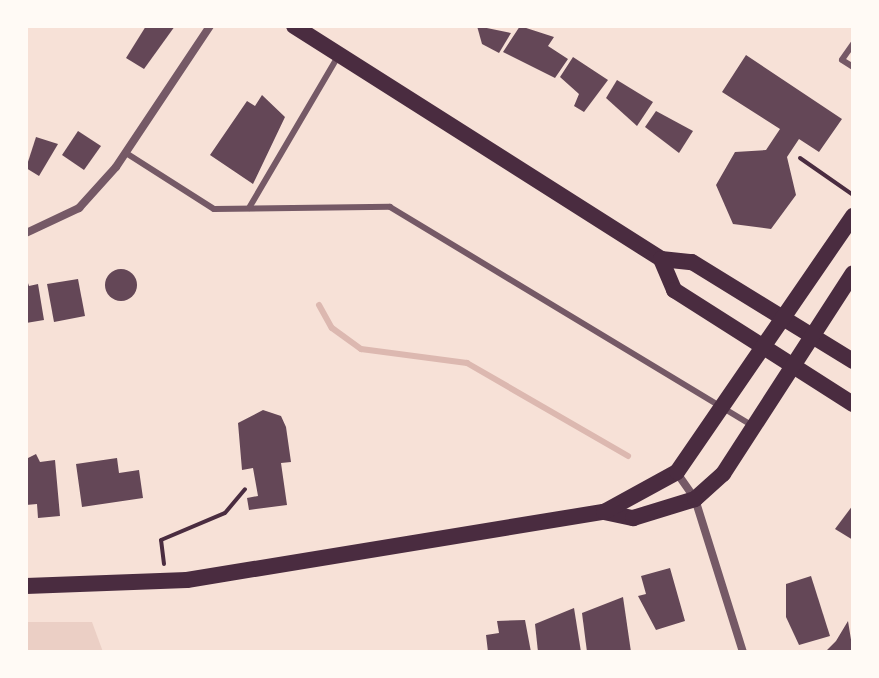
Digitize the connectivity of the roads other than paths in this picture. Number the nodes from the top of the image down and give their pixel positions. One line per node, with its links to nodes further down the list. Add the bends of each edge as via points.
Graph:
1 (210, 26): 6 (street)
2 (294, 26): 4 (main road)
3 (853, 44): 5 (lane, via 842,60)
4 (339, 55): 7 (lane); 10 (main road)
5 (853, 67)
6 (126, 153): 7 (lane, via 214,209); 9 (street, via 79,208)
7 (249, 208): 18 (lane, via 390,207)
8 (853, 216): 12 (main road)
9 (26, 233)
10 (661, 259): 12 (main road, via 692,262); 14 (main road, via 674,290)
11 (853, 273): 13 (main road)
12 (781, 317): 13 (main road); 14 (main road)
13 (814, 336): 15 (main road); 16 (main road)
14 (762, 346): 16 (main road); 18 (main road)
15 (853, 361)
16 (796, 367): 17 (main road); 19 (main road)
17 (853, 404)
18 (722, 408): 19 (lane); 20 (main road)
19 (758, 429): 21 (main road)
20 (677, 472): 21 (street); 22 (main road)
21 (695, 499): 22 (main road, via 633,518); 24 (street)
22 (604, 512): 23 (main road, via 187,580)
23 (26, 586)
24 (743, 652)

